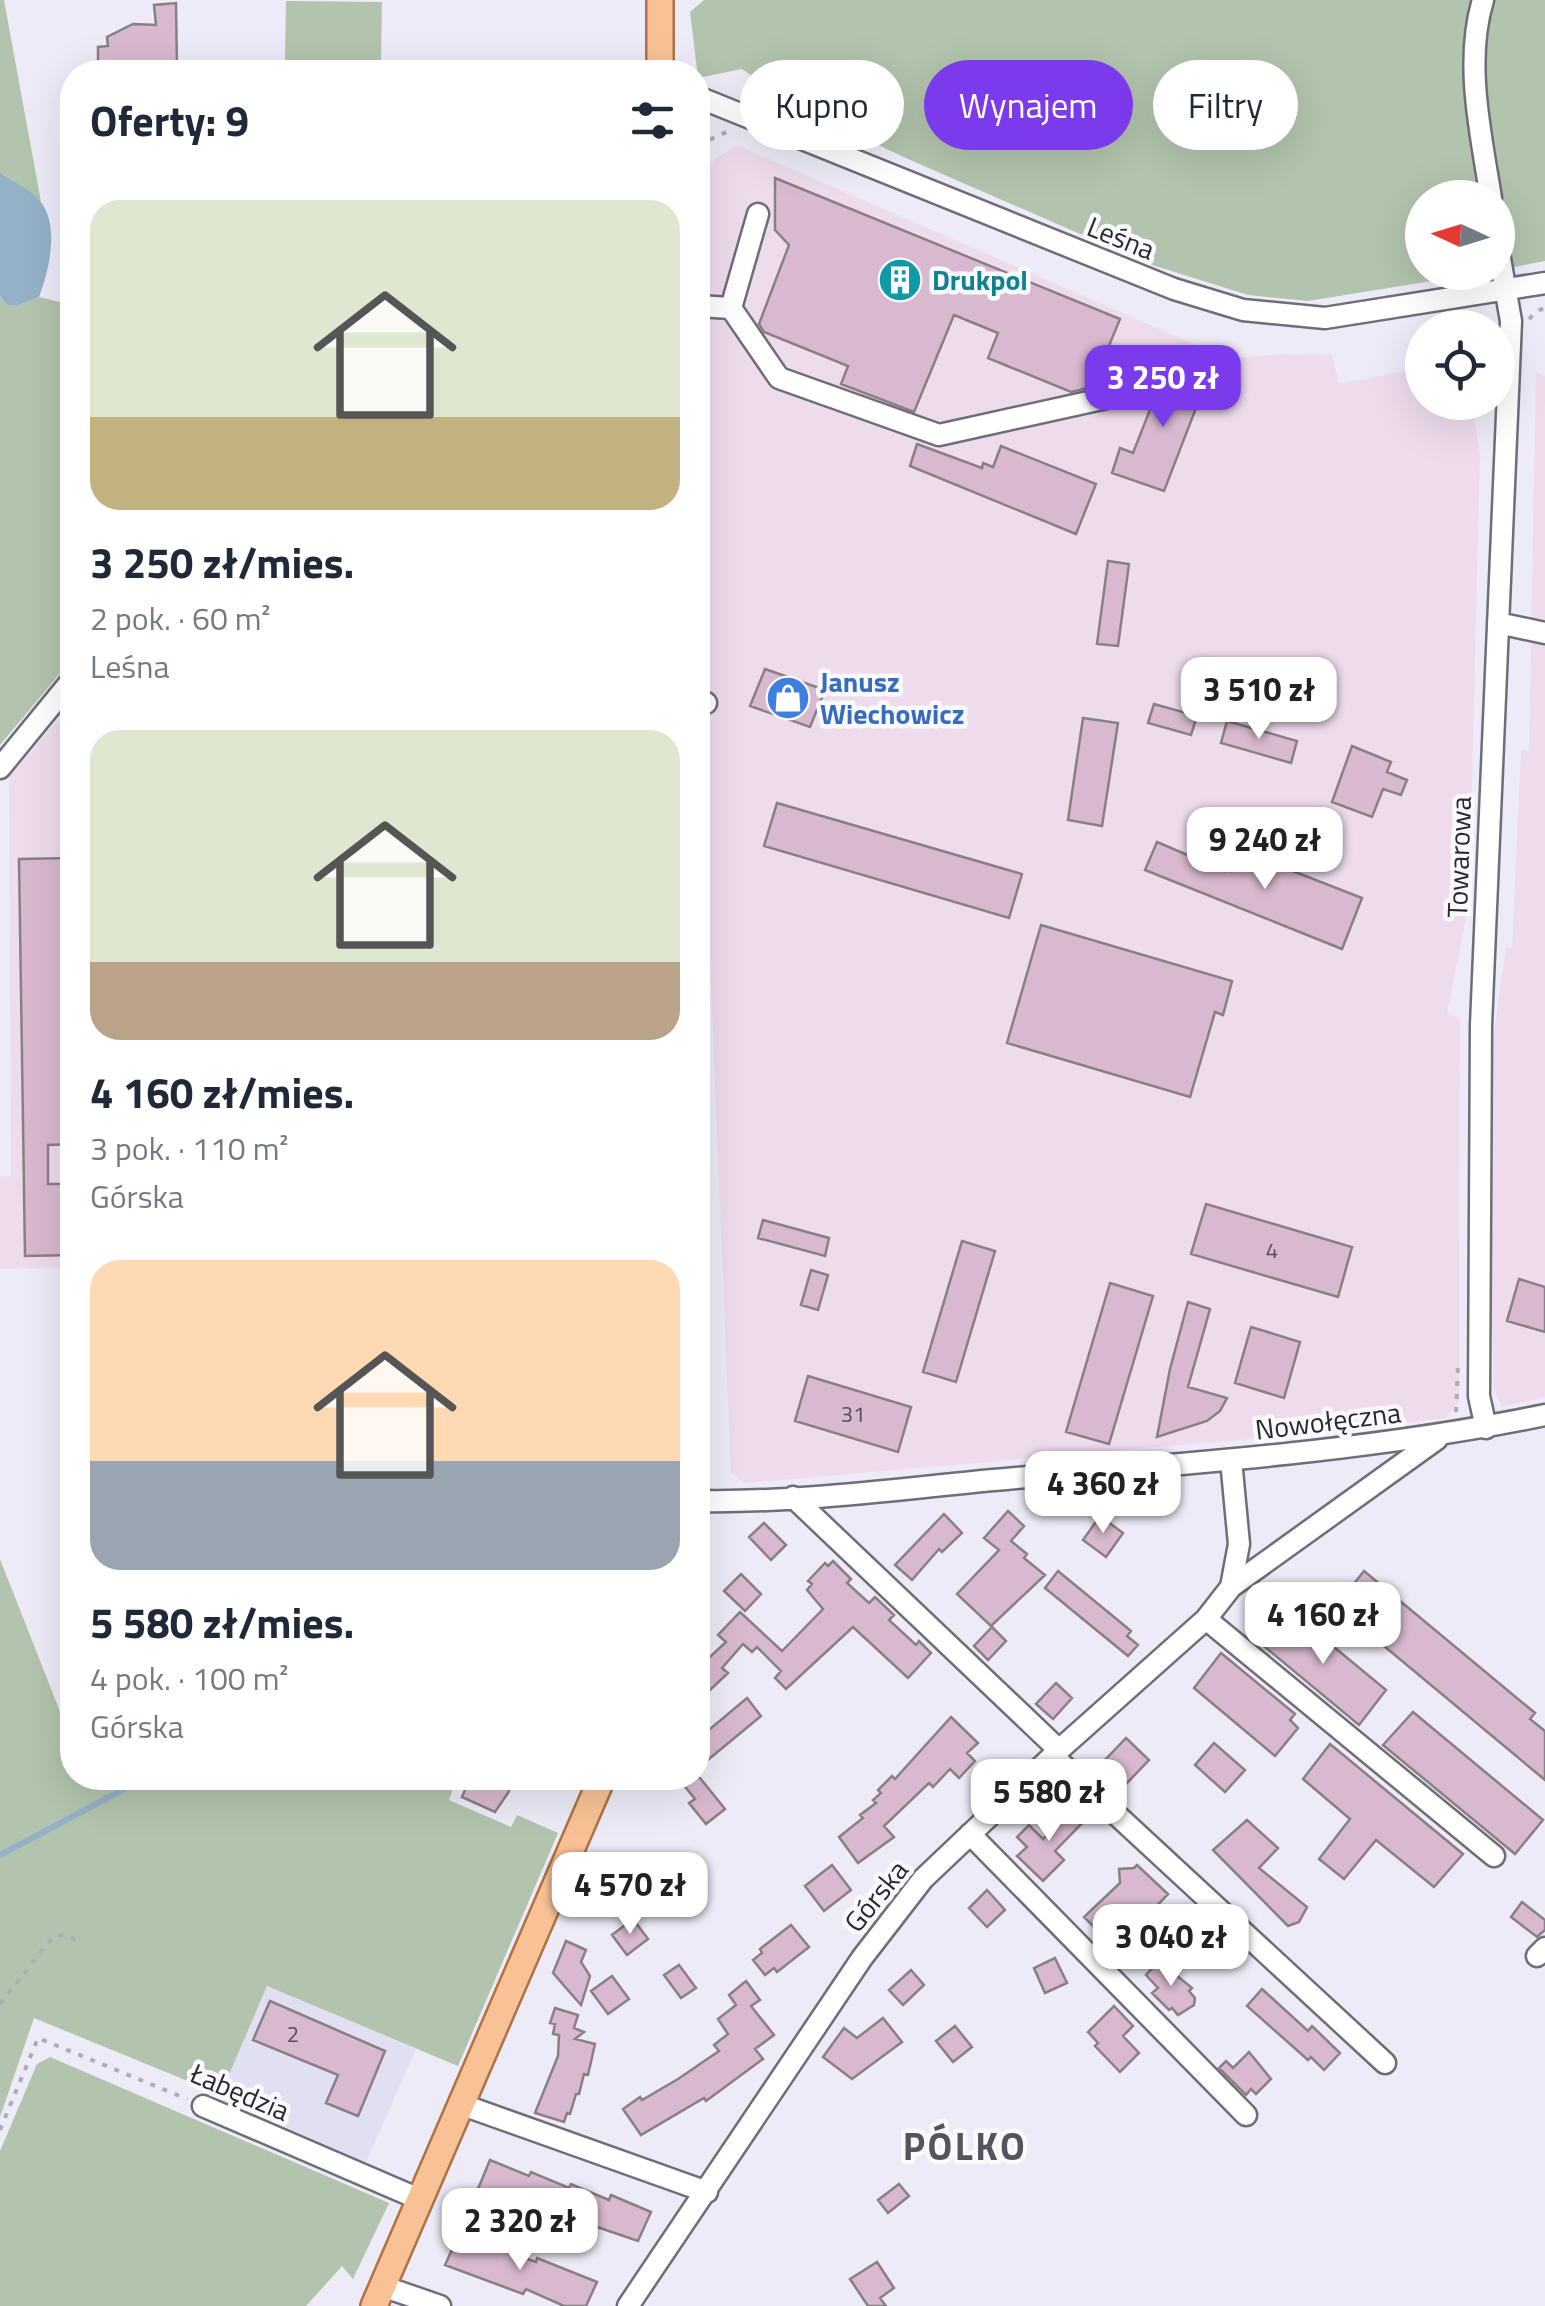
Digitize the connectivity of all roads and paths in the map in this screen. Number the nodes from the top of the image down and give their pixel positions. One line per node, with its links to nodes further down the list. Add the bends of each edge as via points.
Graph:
1 (660, 0): 3 (main road)
2 (1483, 0): 5 (street, via 1475,68)
3 (660, 60)
4 (710, 102): 9 (street, Leśna, via 1174,289 1244,310 1325,318)
5 (1488, 180)
6 (758, 214): 11 (street)
7 (1545, 283): 8 (street, Leśna)
8 (1515, 288)
9 (1504, 290): 15 (street, Towarowa, via 1511,321)
10 (710, 307): 11 (street)
11 (731, 308): 14 (street, via 779,378 938,435)
12 (1545, 308): 13 (path)
13 (1522, 321)
14 (1152, 388)
15 (1498, 624): 16 (street); 20 (street, Towarowa, via 1480,1026 1479,1396)
16 (1545, 633)
17 (60, 695): 18 (street)
18 (0, 768)
19 (1545, 1415): 20 (street, Nowołęczna)
20 (1486, 1428): 21 (street, Nowołęczna)
21 (1442, 1436): 22 (street, Nowołęczna); 25 (street, Górska)
22 (1231, 1460): 23 (street, Nowołęczna); 25 (street, via 1239,1544)
23 (793, 1496): 24 (street, Nowołęczna); 27 (street)
24 (710, 1500)
25 (1232, 1587): 26 (street, Górska)
26 (1206, 1619): 27 (street, Górska); 30 (street)
27 (1056, 1753): 29 (street, Górska); 33 (street)
28 (597, 1790): 34 (main road)
29 (970, 1834): 36 (street); 38 (street, Górska, via 922,1879 862,1958)
30 (1494, 1856)
31 (77, 1940): 32 (path, via 53,1937)
32 (0, 2004)
33 (1385, 2063)
34 (460, 2104): 38 (street); 39 (main road)
35 (204, 2106): 37 (path, Łabędzia, via 38,2038); 39 (street, Łabędzia)
36 (1246, 2115)
37 (0, 2130)
38 (707, 2192): 42 (street, Górska)
39 (419, 2199): 40 (main road)
40 (378, 2296): 41 (street)
41 (440, 2306)
42 (628, 2306)

